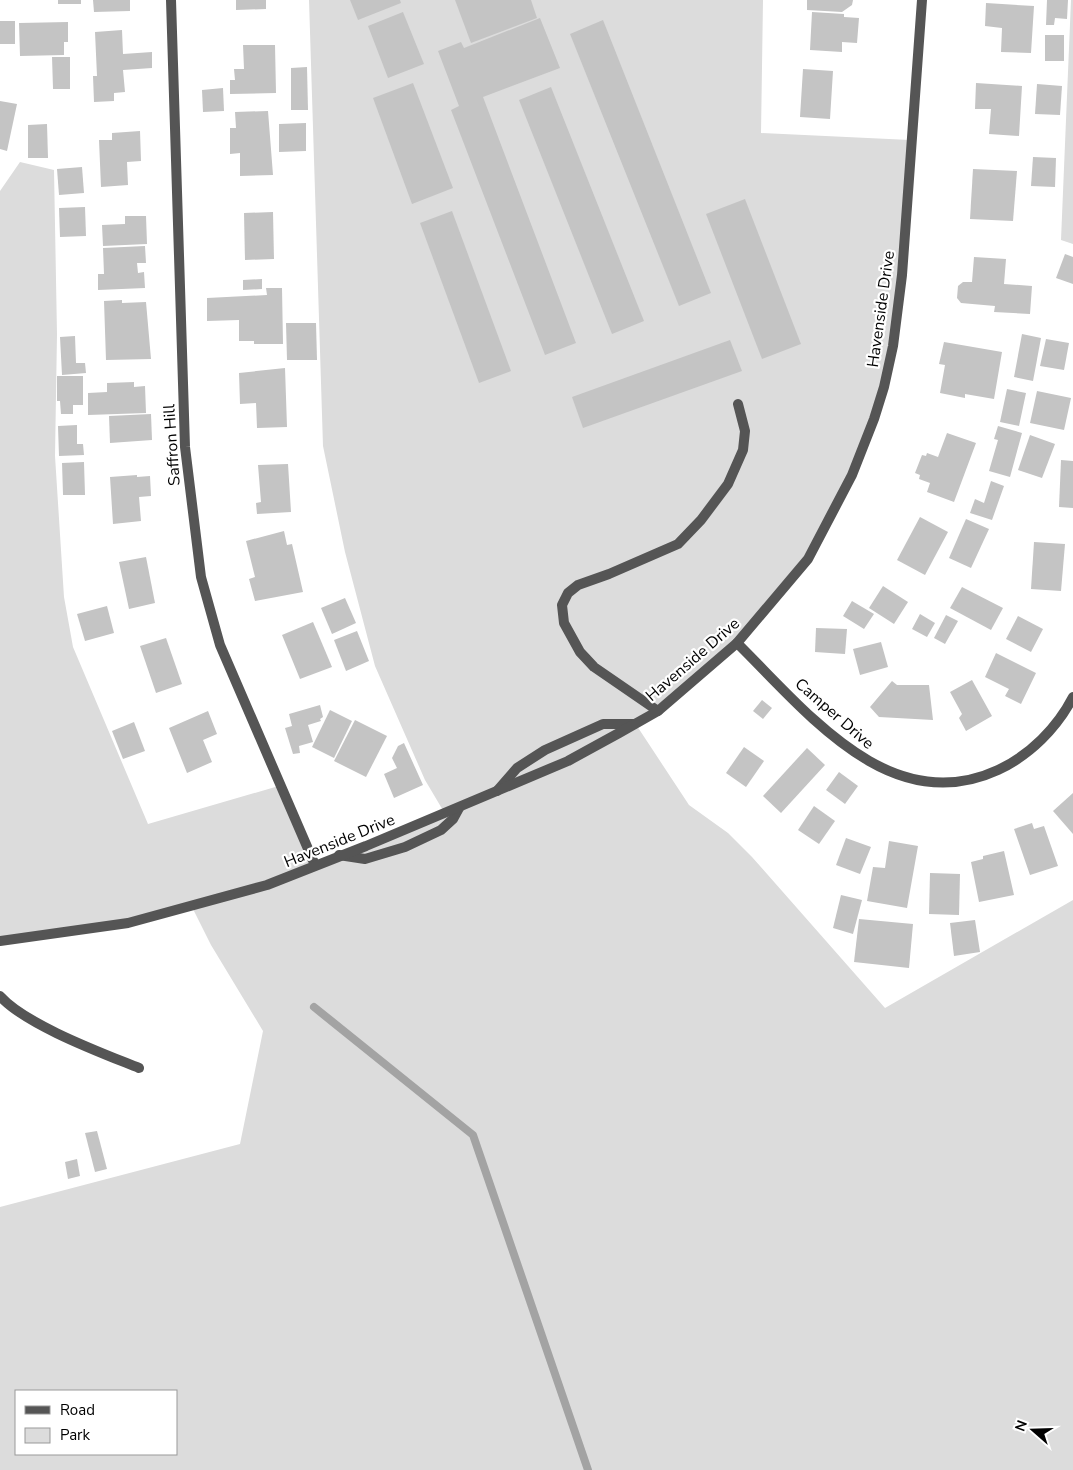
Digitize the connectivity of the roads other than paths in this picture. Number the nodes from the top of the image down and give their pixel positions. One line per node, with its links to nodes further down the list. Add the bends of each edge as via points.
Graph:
1 (171, 0): 11 (street, Saffron Hill, via 185,447 201,578 220,645)
2 (922, 0): 4 (street, Havenside Drive, via 902,274 884,387 852,474 812,552)
3 (738, 404): 6 (street, via 745,431 743,450 728,484 701,520 678,544 578,585 568,593 562,605 564,623 580,652 594,666)
4 (738, 643): 5 (street, Camper Drive, via 804,710 848,747 873,765 905,778 955,782 988,775 1011,764 1053,727); 6 (street, Havenside Drive)
5 (1073, 697)
6 (658, 711): 7 (street, Havenside Drive)
7 (634, 724): 8 (street, Havenside Drive, via 568,761); 8 (street, via 602,724 545,750 517,768)
8 (497, 791): 9 (street, Havenside Drive)
9 (458, 808): 10 (street, Havenside Drive); 10 (street, via 453,819 441,830 405,847 365,859)
10 (340, 856): 11 (street, Havenside Drive)
11 (315, 865): 12 (street, Havenside Drive, via 267,885 128,923)
12 (0, 941)
13 (0, 996): 14 (street, via 25,1015 71,1039)
14 (139, 1068)

